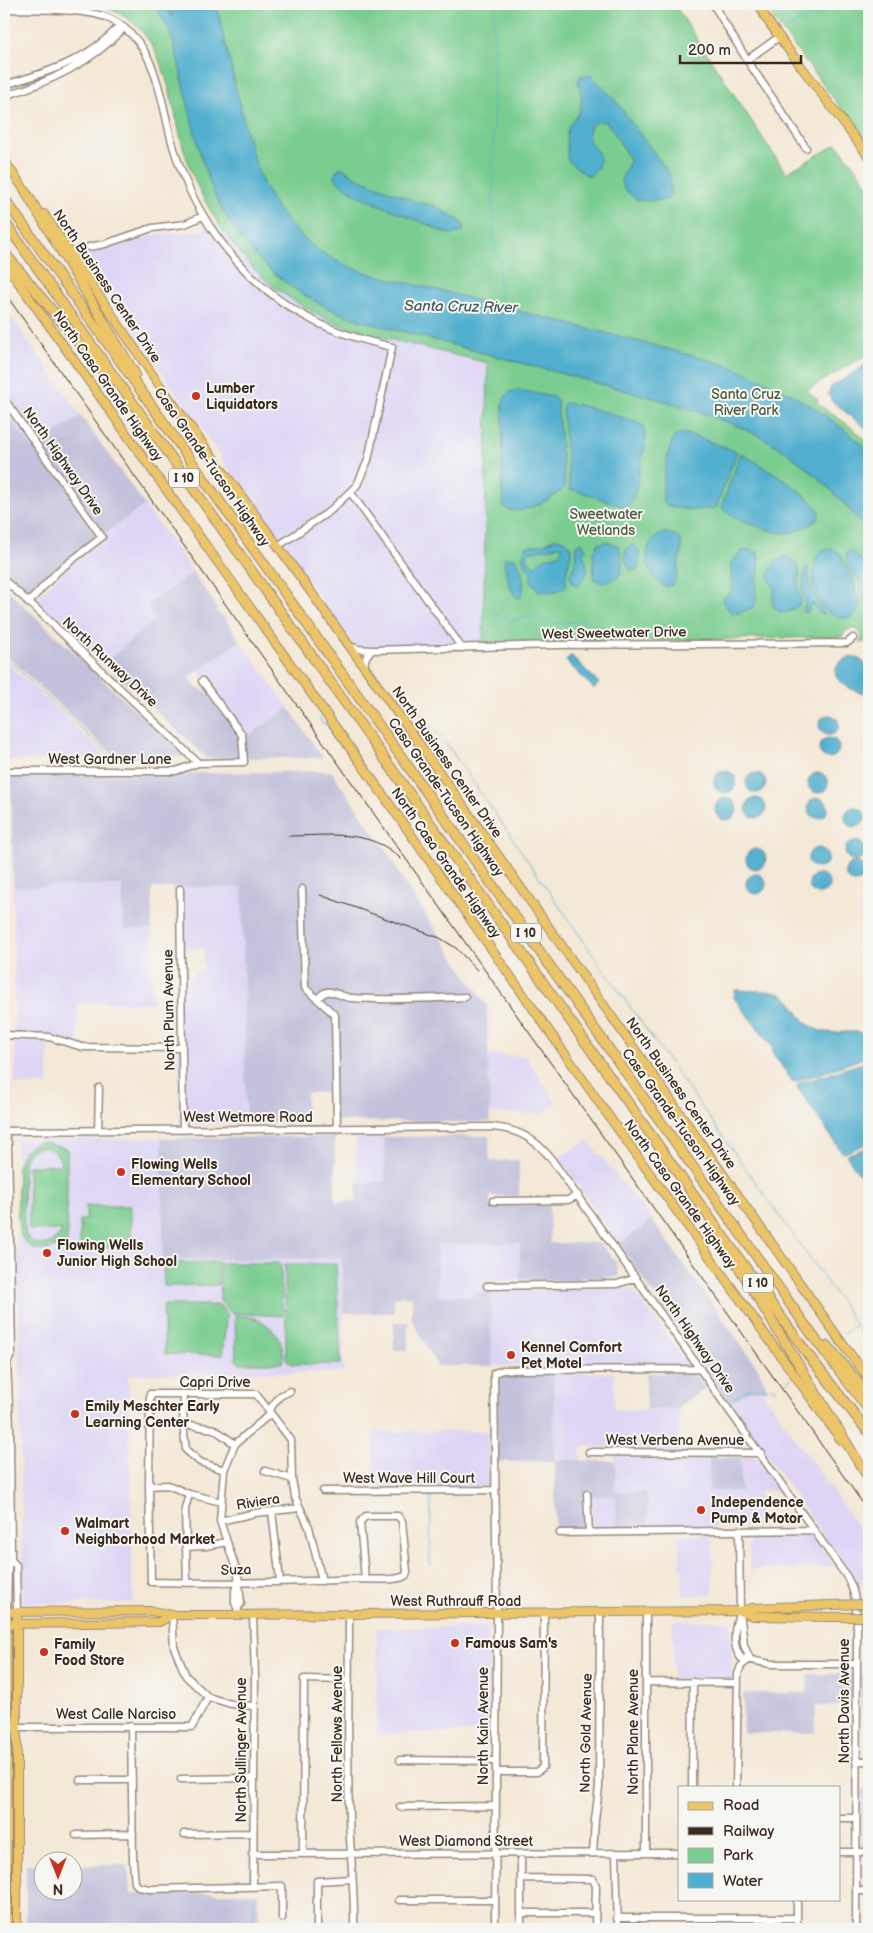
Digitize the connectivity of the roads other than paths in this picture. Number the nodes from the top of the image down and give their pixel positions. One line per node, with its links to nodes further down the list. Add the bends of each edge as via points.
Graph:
1 (713, 4): 6 (street)
2 (760, 4): 5 (main road)
3 (4, 9): 4 (street, via 85,12 102,16)
4 (122, 27): 7 (street, via 66,64); 8 (street, via 109,44 88,60 58,76); 14 (street, via 138,41 156,75 174,149 191,196)
5 (779, 37): 6 (street); 10 (main road)
6 (747, 60): 9 (street)
7 (4, 85)
8 (4, 96)
9 (806, 148)
10 (869, 157)
11 (4, 160): 12 (main road, North Business Center Drive)
12 (28, 194): 20 (highway); 23 (main road, North Business Center Drive, via 158,383)
13 (4, 198): 20 (highway, Casa Grande-Tucson Highway / I 10)
14 (204, 216): 16 (street, via 186,224 152,228); 22 (street, via 252,277 272,294 314,321 366,341 392,347 368,460 364,474)
15 (4, 221): 21 (highway, Casa Grande-Tucson Highway / I 10)
16 (89, 247)
17 (4, 252): 21 (highway)
18 (4, 262): 72 (main road, North Casa Grande Highway)
19 (4, 399): 25 (street, North Highway Drive, via 102,537 58,571)
20 (160, 418): 55 (highway, Casa Grande-Tucson Highway / I 10)
21 (151, 430): 51 (highway, Casa Grande-Tucson Highway / I 10)
22 (351, 493): 23 (street); 26 (street)
23 (278, 546): 28 (main road, North Business Center Drive)
24 (4, 580): 25 (street, North Runway Drive)
25 (28, 603): 34 (street, North Runway Drive)
26 (452, 636): 29 (street); 30 (street)
27 (853, 638): 29 (street, West Sweetwater Drive, via 847,643)
28 (348, 645): 31 (street, West Sweetwater Drive); 32 (main road, North Business Center Drive)
29 (462, 648): 30 (street, West Sweetwater Drive)
30 (444, 649): 31 (street, West Sweetwater Drive)
31 (373, 650): 32 (street, via 365,657)
32 (365, 668): 60 (main road, North Business Center Drive)
33 (202, 680): 34 (street, West Gardner Lane, via 242,734 244,762)
34 (198, 763): 35 (street, West Gardner Lane, via 176,771)
35 (7, 771): 36 (street)
36 (4, 777)
37 (180, 889): 42 (street, North Plum Avenue)
38 (302, 889): 40 (street, via 305,988)
39 (465, 997): 40 (street, via 368,999 327,992)
40 (318, 999): 45 (street, via 335,1015)
41 (4, 1035): 42 (street, via 48,1037 82,1047)
42 (182, 1048): 47 (street, North Plum Avenue)
43 (99, 1088): 46 (street)
44 (492, 1127): 45 (street, West Wetmore Road); 49 (street, North Highway Drive, via 518,1132 535,1141)
45 (337, 1129): 47 (street, West Wetmore Road)
46 (98, 1130): 47 (street, West Wetmore Road); 48 (street, West Wetmore Road)
47 (183, 1130)
48 (4, 1131): 52 (street, via 8,1143)
49 (578, 1195): 50 (street, via 568,1200); 53 (street, North Highway Drive)
50 (493, 1201)
51 (705, 1212): 68 (highway, Casa Grande-Tucson Highway / I 10); 72 (highway)
52 (6, 1231): 57 (street, via 12,1354)
53 (636, 1278): 54 (street, via 617,1284); 58 (street, North Highway Drive)
54 (487, 1286)
55 (783, 1293): 63 (highway); 64 (highway, Casa Grande-Tucson Highway / I 10)
56 (4, 1355): 57 (street)
57 (7, 1362): 59 (street)
58 (700, 1369): 71 (street, North Highway Drive); 78 (street, North Kain Avenue, via 494,1372)
59 (6, 1374): 67 (street)
60 (869, 1379)
61 (290, 1391): 65 (street, via 280,1396)
62 (184, 1394): 65 (street, Capri Drive, via 256,1394); 66 (street); 77 (street, Capri Drive, via 150,1394)
63 (869, 1396)
64 (869, 1410)
65 (270, 1412): 69 (street); 76 (street, Capri Drive, via 290,1440)
66 (183, 1424): 69 (street, via 214,1429); 73 (street, via 186,1450 200,1462)
67 (7, 1428): 92 (street)
68 (869, 1434)
69 (235, 1444): 73 (street)
70 (589, 1452): 71 (street, West Verbena Avenue)
71 (761, 1453): 87 (street, North Highway Drive)
72 (862, 1468): 75 (main road, North Casa Grande Highway)
73 (224, 1470): 82 (street)
74 (265, 1471): 76 (street)
75 (869, 1478)
76 (292, 1479): 83 (street, Capri Drive)
77 (149, 1486): 80 (street, via 168,1485); 96 (street, Suza, via 151,1582)
78 (495, 1490): 79 (street, West Wave Hill Court); 108 (street, North Kain Avenue)
79 (323, 1491)
80 (189, 1494): 82 (street); 91 (street, via 185,1509)
81 (587, 1494): 89 (street)
82 (222, 1502): 85 (street)
83 (300, 1508): 84 (street, Riviera); 95 (street, Capri Drive, via 309,1527)
84 (272, 1511): 85 (street, Riviera); 94 (street)
85 (220, 1521): 90 (street)
86 (739, 1530): 87 (street); 89 (street); 101 (street)
87 (814, 1530): 98 (street, North Highway Drive)
88 (560, 1533): 89 (street)
89 (589, 1533)
90 (227, 1542): 91 (street); 97 (street)
91 (186, 1547): 96 (street)
92 (11, 1560): 102 (street); 103 (street, via 16,1565)
93 (365, 1579): 93 (street, Suza, via 361,1518 400,1516 407,1572 405,1579); 95 (street, Suza)
94 (280, 1581): 95 (street, Suza); 97 (street, Suza)
95 (322, 1581)
96 (186, 1583): 97 (street, Suza)
97 (238, 1584): 100 (street, via 235,1590)
98 (855, 1593): 115 (street, North Davis Avenue)
99 (868, 1604): 101 (main road, West Ruthrauff Road, bridge)
100 (238, 1611): 109 (main road, West Ruthrauff Road); 110 (main road, West Ruthrauff Road)
101 (740, 1611): 105 (main road, West Ruthrauff Road); 111 (main road, West Ruthrauff Road, bridge, via 753,1616); 114 (street, via 744,1645)
102 (5, 1612): 103 (main road, West Ruthrauff Road); 112 (main road)
103 (17, 1612): 109 (main road, West Ruthrauff Road, via 152,1610); 113 (main road)
104 (600, 1612): 105 (main road, West Ruthrauff Road); 106 (main road, West Ruthrauff Road); 152 (street, North Gold Avenue, via 599,1787)
105 (646, 1612): 117 (street, North Plane Avenue)
106 (544, 1613): 108 (main road, West Ruthrauff Road); 130 (street, via 544,1772)
107 (349, 1614): 108 (main road, West Ruthrauff Road); 110 (main road, West Ruthrauff Road); 116 (street, North Fellows Avenue)
108 (497, 1614): 127 (street, North Kain Avenue)
109 (172, 1615): 113 (main road, West Ruthrauff Road, via 159,1622); 121 (street, via 174,1647 186,1676)
110 (253, 1615): 122 (street, North Sullinger Avenue)
111 (868, 1617)
112 (5, 1624): 113 (main road, West Ruthrauff Road); 120 (main road)
113 (17, 1624): 125 (main road)
114 (750, 1659): 115 (street, via 771,1664); 119 (street, via 740,1668)
115 (857, 1664): 128 (street, North Davis Avenue)
116 (349, 1680): 150 (street, North Fellows Avenue); 157 (street, via 304,1679)
117 (646, 1682): 118 (street); 154 (street, North Plane Avenue)
118 (693, 1682): 119 (street); 135 (street)
119 (738, 1683): 136 (street)
120 (5, 1686): 124 (main road)
121 (208, 1696): 122 (street, via 231,1704); 123 (street, West Calle Narciso, via 192,1727)
122 (253, 1706): 131 (street, North Sullinger Avenue)
123 (131, 1726): 125 (street, West Calle Narciso); 134 (street)
124 (6, 1727): 125 (street, West Calle Narciso); 141 (main road)
125 (17, 1727): 142 (main road)
126 (400, 1760): 127 (street)
127 (496, 1761): 130 (street, North Kain Avenue)
128 (856, 1761): 129 (street); 140 (street, North Davis Avenue)
129 (869, 1761)
130 (496, 1772): 137 (street, North Kain Avenue)
131 (254, 1778): 132 (street); 143 (street, North Sullinger Avenue)
132 (181, 1779)
133 (80, 1780): 134 (street)
134 (132, 1780): 144 (street)
135 (692, 1786)
136 (736, 1786)
137 (495, 1806): 138 (street); 151 (street, North Kain Avenue)
138 (400, 1808)
139 (840, 1818): 140 (street)
140 (856, 1818): 148 (street, North Davis Avenue)
141 (5, 1829): 142 (street); 164 (main road)
142 (17, 1829): 174 (main road)
143 (253, 1833): 145 (street); 156 (street, North Sullinger Avenue)
144 (133, 1834): 146 (street); 161 (street, via 134,1878 139,1887)
145 (184, 1834)
146 (76, 1835)
147 (840, 1852): 148 (street)
148 (856, 1852): 149 (street); 162 (street, North Davis Avenue)
149 (869, 1852)
150 (350, 1853): 151 (street, West Diamond Street); 157 (street, West Diamond Street); 160 (street, North Fellows Avenue)
151 (495, 1853): 152 (street, West Diamond Street); 166 (street, North Kain Avenue)
152 (593, 1853): 153 (street, West Diamond Street)
153 (616, 1853): 154 (street, West Diamond Street); 171 (street)
154 (646, 1853): 155 (street, West Diamond Street)
155 (678, 1853)
156 (252, 1854): 157 (street, West Diamond Street); 161 (street, North Sullinger Avenue)
157 (303, 1854)
158 (521, 1860): 159 (street)
159 (521, 1878): 168 (street); 169 (street, via 593,1879 596,1886)
160 (352, 1879): 175 (street, via 317,1881); 176 (street, North Fellows Avenue)
161 (253, 1886): 170 (street, via 282,1886)
162 (856, 1891): 163 (street); 182 (street, North Davis Avenue)
163 (869, 1891)
164 (5, 1896): 173 (main road)
165 (399, 1900): 166 (street)
166 (495, 1900): 177 (street, North Kain Avenue)
167 (797, 1900): 172 (street)
168 (521, 1913): 169 (street); 178 (street)
169 (595, 1913): 179 (street)
170 (282, 1918)
171 (618, 1918): 172 (street); 180 (street)
172 (797, 1918): 181 (street)
173 (7, 1929)
174 (17, 1929)
175 (317, 1929)
176 (354, 1929)
177 (495, 1929)
178 (521, 1929)
179 (595, 1929)
180 (618, 1929)
181 (797, 1929)
182 (856, 1929)

